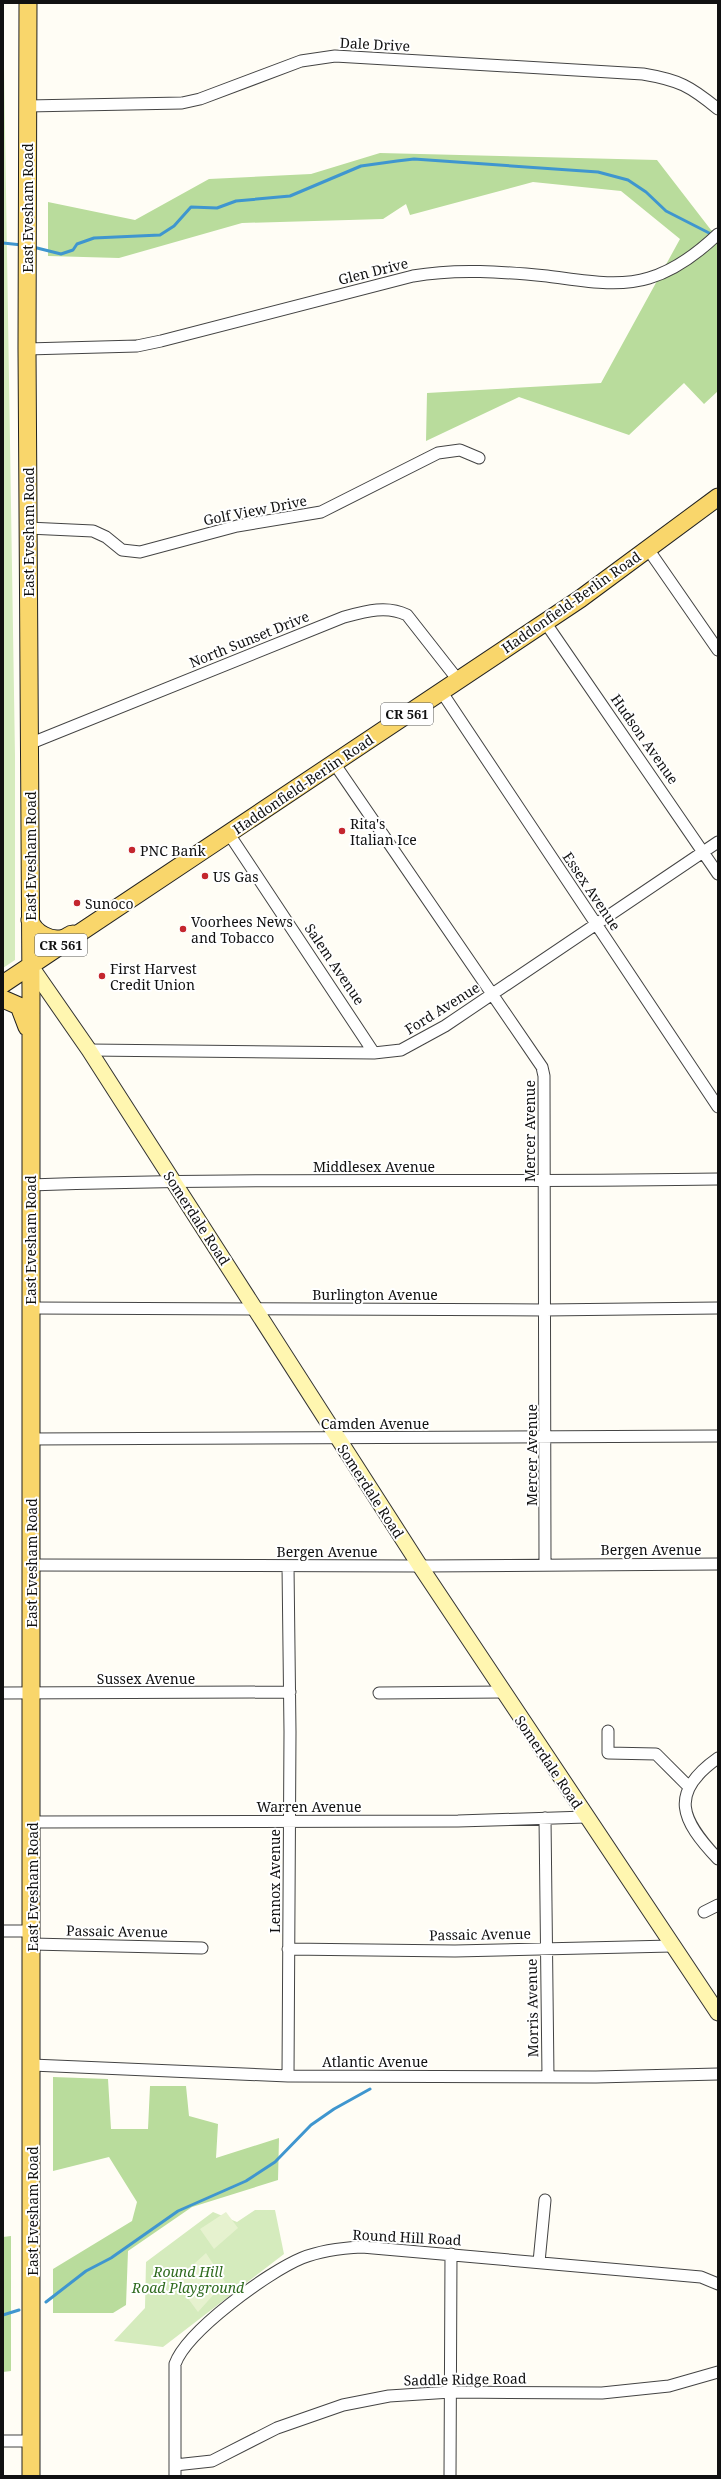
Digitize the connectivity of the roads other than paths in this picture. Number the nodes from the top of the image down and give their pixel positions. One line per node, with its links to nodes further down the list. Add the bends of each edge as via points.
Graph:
1 (28, 3): 2 (main road, East Evesham Road)
2 (27, 106): 3 (street, Dale Drive, via 182,103 200,99 301,61 335,56 643,74 686,85); 5 (main road, East Evesham Road)
3 (718, 109)
4 (718, 234): 5 (street, Glen Drive, via 704,247 664,273 633,282 606,283 518,273 434,272 137,346)
5 (27, 348): 8 (main road, East Evesham Road)
6 (479, 458): 8 (street, Golf View Drive, via 460,450 438,453 321,512 237,526 140,552 122,550 106,537 93,531)
7 (718, 498): 9 (main road, Haddonfield-Berlin Road / CR 561)
8 (28, 528): 14 (main road, East Evesham Road)
9 (648, 549): 10 (main road, Haddonfield-Berlin Road / CR 561); 11 (street)
10 (545, 622): 12 (main road, Haddonfield-Berlin Road / CR 561); 18 (street, Hudson Avenue)
11 (718, 650)
12 (458, 680): 13 (main road, Haddonfield-Berlin Road / CR 561); 14 (street, North Sunset Drive, via 407,615 398,610 370,609 344,617)
13 (441, 691): 15 (main road, Haddonfield-Berlin Road / CR 561); 21 (street, Essex Avenue)
14 (29, 744): 20 (main road, East Evesham Road)
15 (334, 763): 16 (main road, Haddonfield-Berlin Road / CR 561); 25 (street, Mercer Avenue)
16 (228, 834): 22 (main road, Haddonfield-Berlin Road / CR 561); 29 (street, Salem Avenue)
17 (718, 842): 18 (street, Ford Avenue)
18 (703, 852): 19 (street, Hudson Avenue); 21 (street, Ford Avenue)
19 (718, 874)
20 (30, 920): 22 (main road, via 37,930 48,937 56,939); 23 (main road, East Evesham Road)
21 (597, 924): 25 (street, Ford Avenue); 30 (street, Essex Avenue)
22 (76, 935): 23 (main road, Haddonfield-Berlin Road / CR 561)
23 (30, 965): 24 (main road, Haddonfield-Berlin Road / CR 561); 27 (main road, East Evesham Road); 28 (main road, Somerdale Road)
24 (3, 984)
25 (491, 994): 29 (street, Ford Avenue, via 414,1044 401,1050); 33 (street, Mercer Avenue, via 542,1067)
26 (3, 999): 27 (main road, via 19,1006)
27 (30, 1036): 34 (main road, East Evesham Road)
28 (89, 1050): 29 (street, Ford Avenue); 32 (main road, Somerdale Road)
29 (374, 1053)
30 (718, 1108)
31 (718, 1179): 33 (street, Middlesex Avenue)
32 (172, 1180): 33 (street, Middlesex Avenue); 34 (street, Middlesex Avenue); 36 (main road, Somerdale Road)
33 (544, 1182): 38 (street, Mercer Avenue)
34 (30, 1185): 35 (main road, East Evesham Road)
35 (31, 1308): 36 (street, Burlington Avenue); 41 (main road, East Evesham Road)
36 (255, 1308): 38 (street, Burlington Avenue); 42 (main road, Somerdale Road)
37 (718, 1308): 38 (street, Burlington Avenue)
38 (545, 1310): 40 (street, Mercer Avenue)
39 (718, 1436): 40 (street, Camden Avenue)
40 (546, 1437): 42 (street, Camden Avenue); 43 (street, Mercer Avenue)
41 (31, 1439): 42 (street, Camden Avenue); 45 (main road, East Evesham Road)
42 (338, 1439): 47 (main road, Somerdale Road)
43 (545, 1564): 44 (street, Bergen Avenue); 47 (street, Bergen Avenue)
44 (718, 1564)
45 (32, 1565): 46 (street, Bergen Avenue); 51 (main road, East Evesham Road)
46 (288, 1566): 47 (street, Bergen Avenue); 48 (street, Lennox Avenue)
47 (420, 1566): 49 (main road, Somerdale Road)
48 (290, 1692): 51 (street, Sussex Avenue); 58 (street, Lennox Avenue)
49 (503, 1692): 52 (street); 56 (main road, Somerdale Road)
50 (3, 1693): 51 (street, Sussex Avenue)
51 (31, 1693): 59 (main road, East Evesham Road)
52 (379, 1693)
53 (608, 1730): 55 (street, via 608,1753 656,1754)
54 (718, 1758): 55 (street)
55 (688, 1786): 60 (street, via 686,1814 691,1827)
56 (586, 1817): 57 (street, Warren Avenue); 65 (main road, Somerdale Road)
57 (545, 1818): 58 (street, Warren Avenue); 67 (street, Morris Avenue)
58 (289, 1821): 59 (street, Warren Avenue); 68 (street, Lennox Avenue)
59 (32, 1822): 64 (main road, East Evesham Road)
60 (718, 1858)
61 (718, 1906): 62 (street)
62 (704, 1912)
63 (3, 1931): 64 (street, Passaic Avenue)
64 (32, 1938): 66 (street, Passaic Avenue); 70 (main road, East Evesham Road)
65 (672, 1946): 67 (street, Passaic Avenue); 69 (main road, Somerdale Road)
66 (202, 1948)
67 (546, 1948): 68 (street, Passaic Avenue); 73 (street, Morris Avenue)
68 (288, 1949): 72 (street, Lennox Avenue)
69 (718, 2013)
70 (32, 2065): 72 (street, Atlantic Avenue); 81 (main road, East Evesham Road)
71 (718, 2074): 73 (street, Atlantic Avenue)
72 (288, 2076): 73 (street, Atlantic Avenue)
73 (548, 2077)
74 (545, 2200): 76 (street)
75 (451, 2254): 76 (street, Round Hill Road); 79 (street); 82 (street, Round Hill Road, via 362,2247 334,2249 304,2257 269,2276 191,2338 179,2354 175,2364)
76 (539, 2262): 77 (street, Round Hill Road, via 701,2278)
77 (718, 2284)
78 (718, 2372): 79 (street, Saddle Ridge Road, via 669,2386 602,2394)
79 (451, 2392): 82 (street, Saddle Ridge Road, via 389,2396 342,2404 277,2428 212,2461); 84 (street)
80 (3, 2441): 81 (street)
81 (31, 2441): 83 (main road, East Evesham Road)
82 (175, 2470)
83 (31, 2476)
84 (450, 2476)

